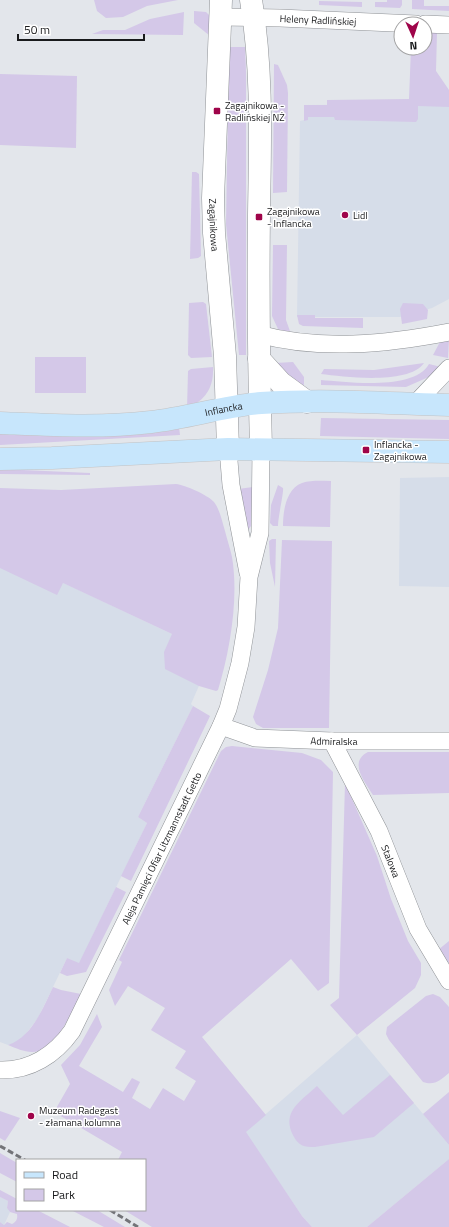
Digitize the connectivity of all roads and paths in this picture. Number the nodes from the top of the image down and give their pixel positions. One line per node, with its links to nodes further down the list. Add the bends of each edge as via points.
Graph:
1 (221, 9): 2 (street, Heleny Radlińskiej); 14 (street, Zagajnikowa, via 213,198)
2 (253, 9): 3 (street, Heleny Radlińskiej); 7 (street, via 258,42 260,87)
3 (393, 22)
4 (433, 24): 5 (street)
5 (449, 25)
6 (449, 332): 7 (street, via 393,342 362,344 291,341)
7 (258, 334): 8 (street)
8 (259, 359): 10 (street, via 281,383); 11 (street)
9 (449, 368): 12 (street)
10 (306, 402): 11 (main road, Inflancka); 12 (main road, Inflancka)
11 (260, 404): 14 (main road, Inflancka); 17 (street)
12 (414, 404): 13 (main road, Inflancka)
13 (449, 405)
14 (227, 408): 15 (main road, Inflancka, via 183,418 111,425); 16 (street, Zagajnikowa)
15 (0, 423)
16 (228, 449): 17 (main road); 19 (main road); 20 (street, Aleja Pamięci Ofiar Litzmannstadt Getto, via 231,485)
17 (261, 449): 18 (main road); 20 (street, Aleja Pamięci Ofiar Litzmannstadt Getto, via 260,533)
18 (449, 452)
19 (0, 459)
20 (249, 577): 21 (street, Aleja Pamięci Ofiar Litzmannstadt Getto, via 246,627 240,664)
21 (222, 726): 22 (street, Admiralska, via 255,738); 25 (street, Aleja Pamięci Ofiar Litzmannstadt Getto, via 72,1031 57,1050 37,1062 13,1070)
22 (332, 741): 23 (street, Admiralska); 24 (street, Stalowa, via 379,831 418,929)
23 (449, 741)
24 (449, 981)
25 (0, 1070)

